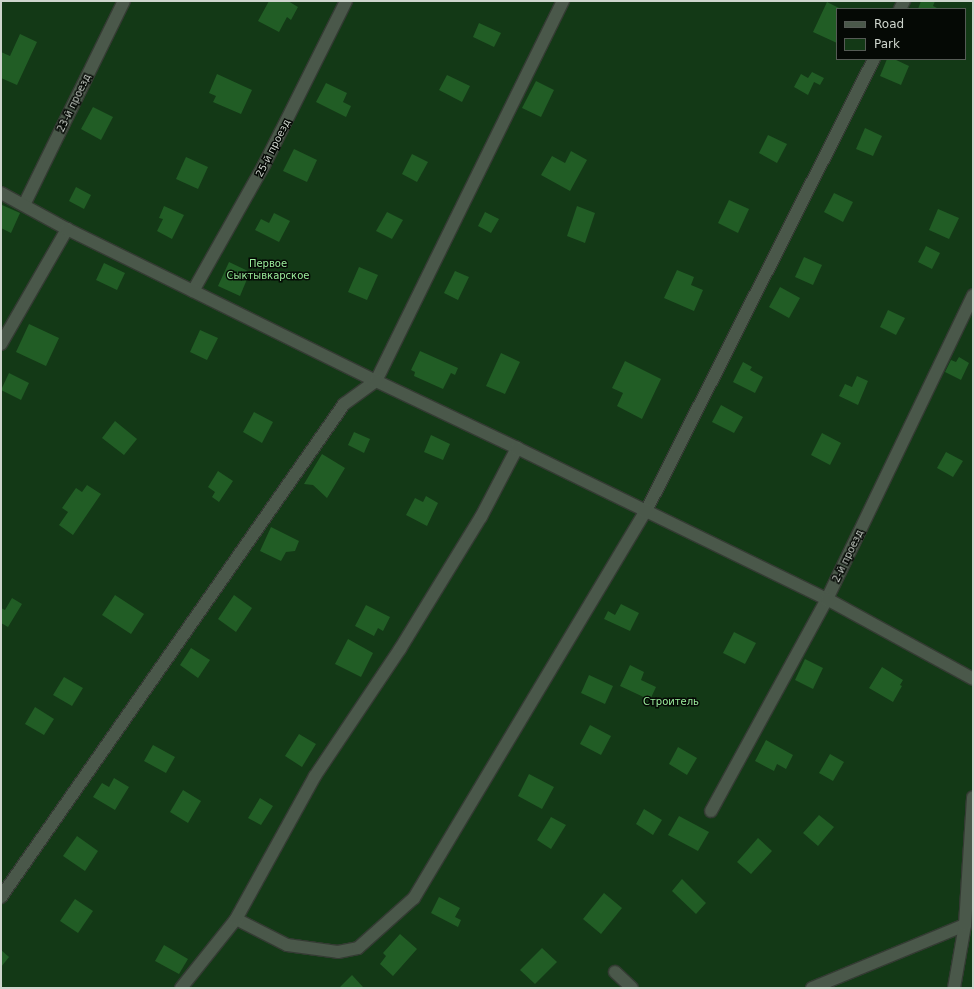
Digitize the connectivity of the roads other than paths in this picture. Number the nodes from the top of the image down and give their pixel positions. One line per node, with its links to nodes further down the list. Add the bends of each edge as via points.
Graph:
1 (124, 1): 6 (street, 23-й проезд)
2 (346, 1): 8 (street, 25-й проезд, via 264,165)
3 (563, 1): 11 (street)
4 (873, 60): 13 (street)
5 (1, 193): 6 (street)
6 (24, 204): 7 (street)
7 (67, 229): 8 (street); 10 (street)
8 (192, 291): 11 (street)
9 (973, 295): 14 (street, 2-й проезд)
10 (1, 344)
11 (376, 382): 12 (street); 18 (street, via 344,404)
12 (517, 448): 13 (street); 19 (street, via 481,516 400,649 315,776)
13 (646, 511): 14 (street); 19 (street, via 414,898 358,948 338,952 287,945)
14 (827, 599): 15 (street); 17 (street, 2-й проезд)
15 (973, 679)
16 (973, 797): 20 (street)
17 (711, 811)
18 (1, 897)
19 (236, 919): 22 (street)
20 (965, 925): 24 (street); 25 (street)
21 (615, 972): 23 (street)
22 (181, 988)
23 (632, 988)
24 (812, 988)
25 (954, 988)

